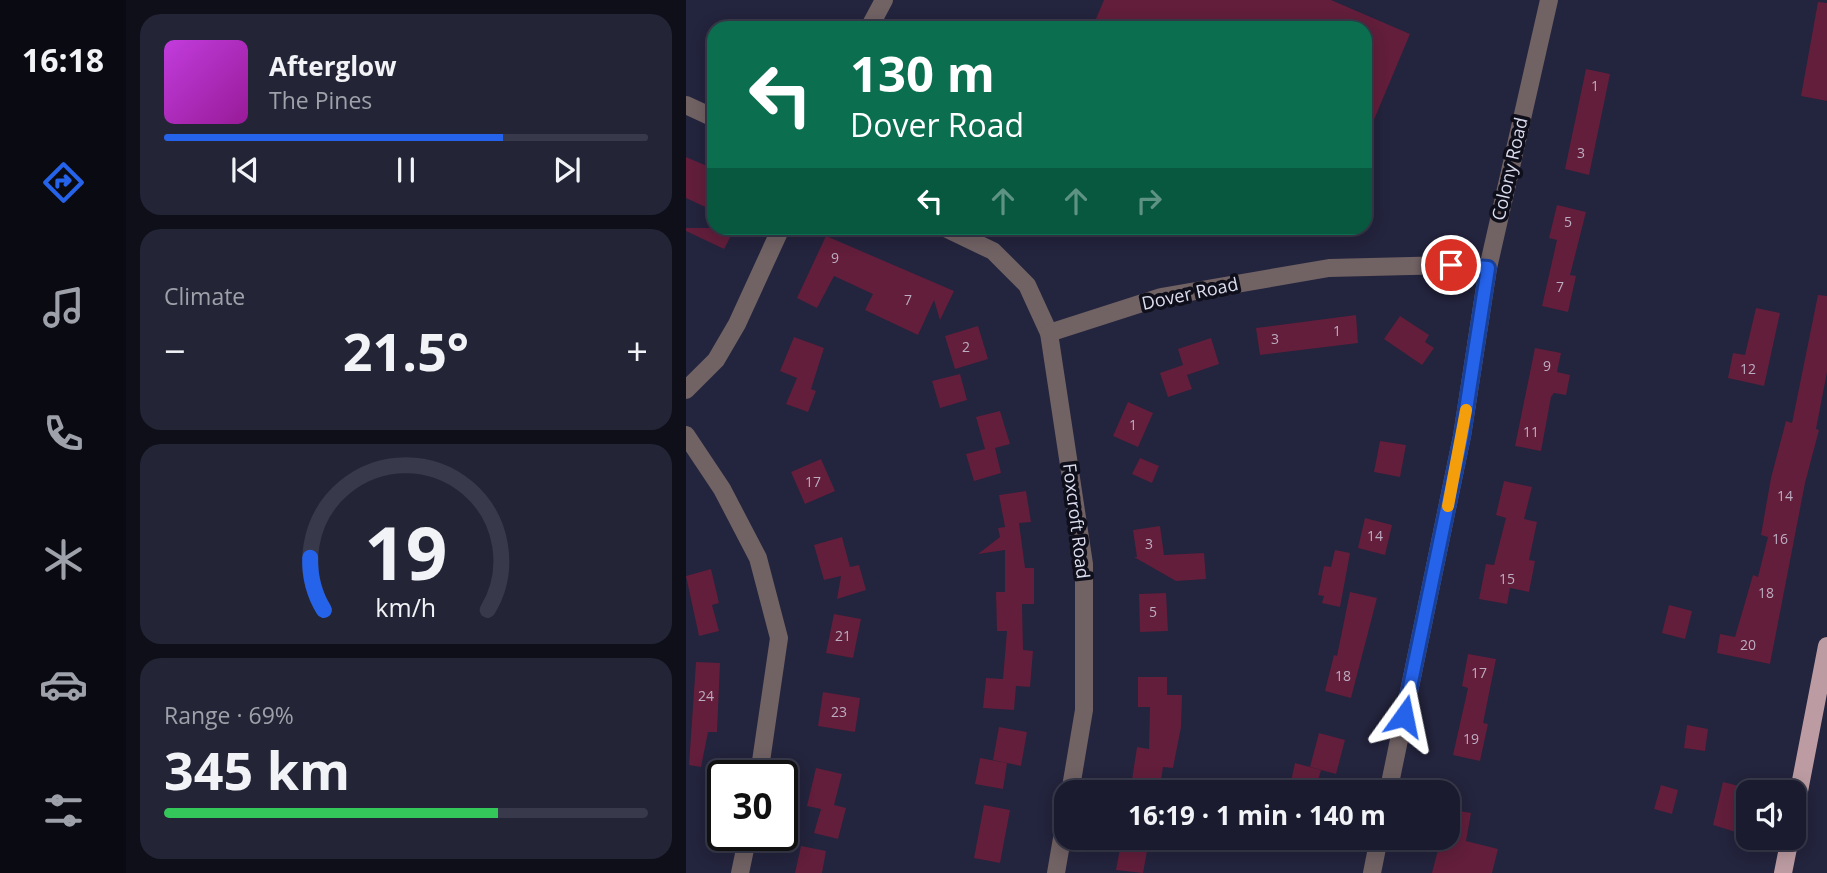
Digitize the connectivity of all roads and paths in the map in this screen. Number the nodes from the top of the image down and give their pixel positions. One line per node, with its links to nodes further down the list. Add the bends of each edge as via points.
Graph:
1 (884, 0): 3 (street)
2 (1549, 0): 8 (street, Colony Road)
3 (873, 21)
4 (686, 105): 5 (street)
5 (707, 115)
6 (778, 235): 10 (street, via 716,360)
7 (960, 235): 9 (street, via 993,251 1027,285)
8 (1488, 268): 9 (street, Dover Road, via 1329,268 1161,297); 15 (street, Colony Road, via 1462,436)
9 (1049, 333): 14 (street, Foxcroft Road, via 1084,564 1084,710)
10 (686, 390)
11 (686, 435): 13 (street, via 722,489 758,558 779,638)
12 (1827, 646): 16 (main road)
13 (761, 760)
14 (1072, 780)
15 (1391, 780)
16 (1801, 780)
17 (1060, 850): 22 (street)
18 (1377, 850): 23 (street)
19 (1788, 850): 24 (main road)
20 (745, 851): 21 (street)
21 (740, 873)
22 (1056, 873)
23 (1372, 873)
24 (1783, 873)

